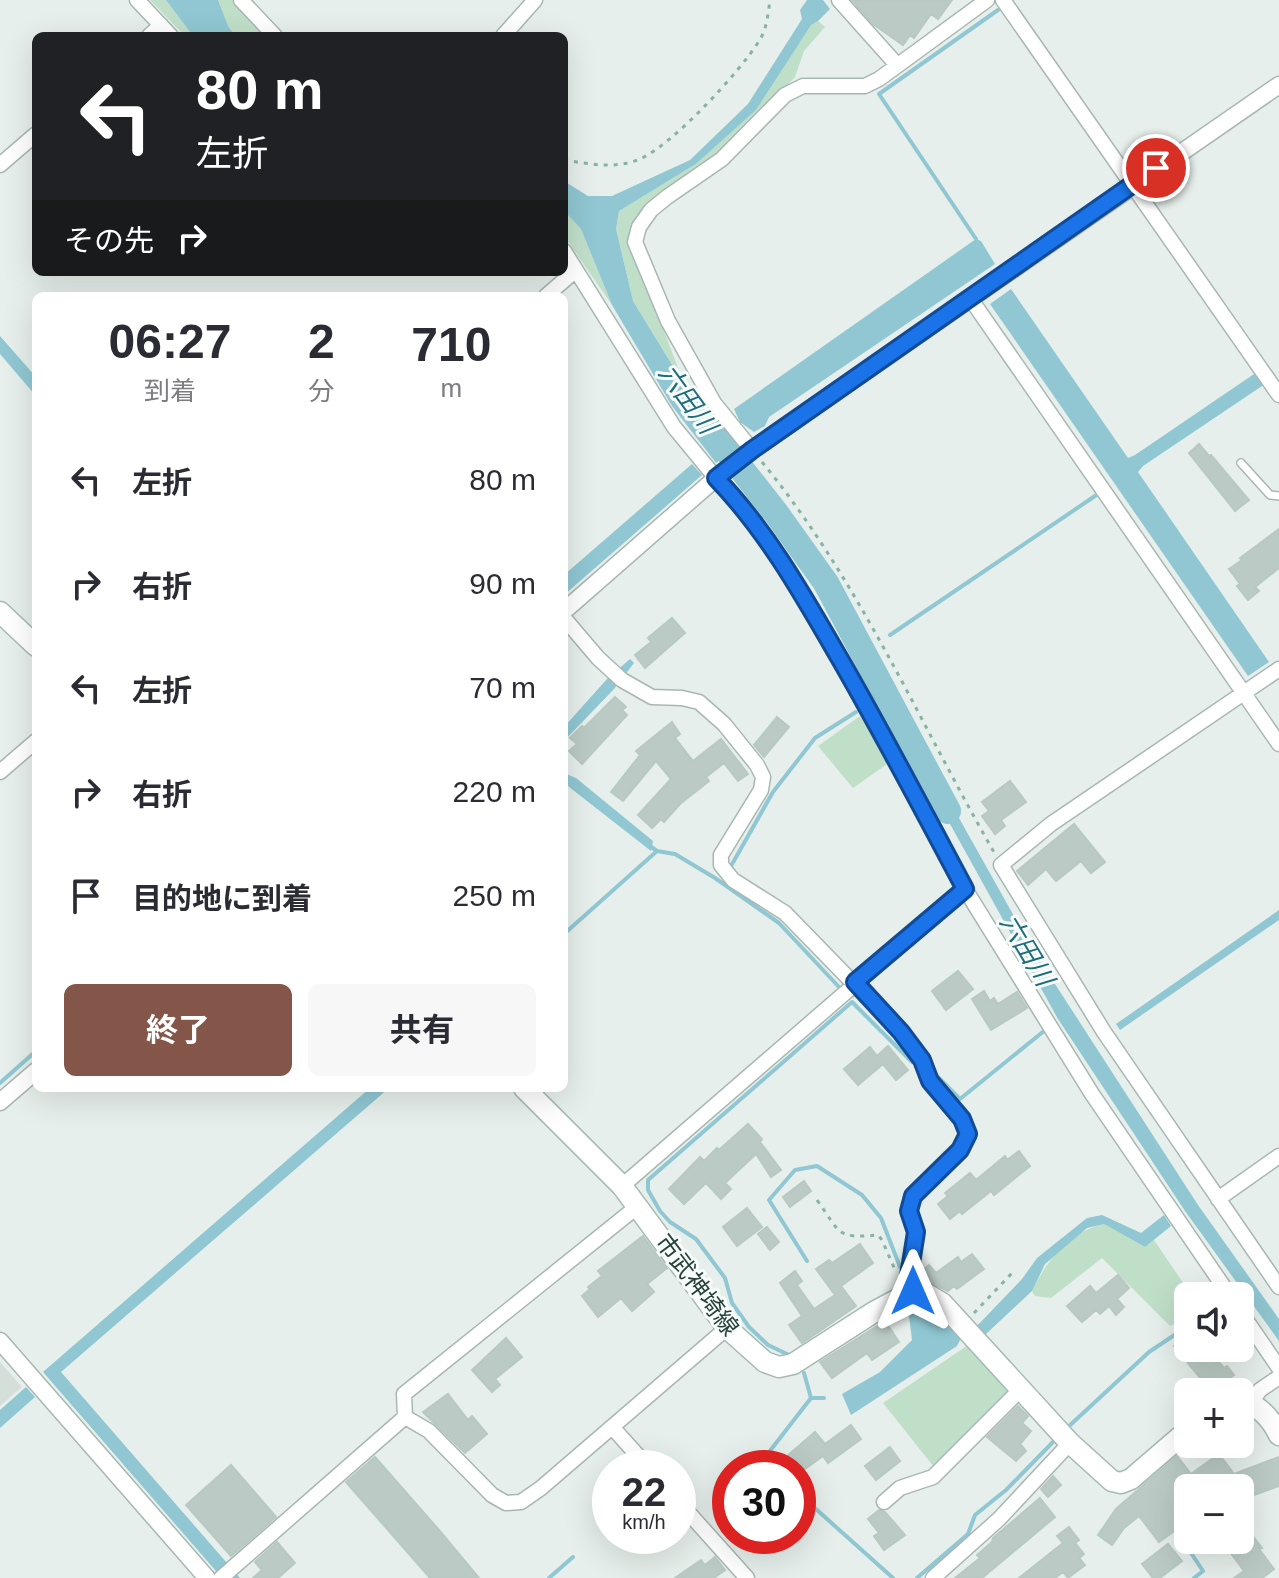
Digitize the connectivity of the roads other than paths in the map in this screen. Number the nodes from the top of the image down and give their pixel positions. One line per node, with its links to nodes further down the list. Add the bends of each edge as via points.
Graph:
1 (137, 0): 7 (street)
2 (241, 0): 8 (street)
3 (535, 0): 9 (street)
4 (839, 0): 10 (street)
5 (987, 0): 10 (street)
6 (1003, 0): 14 (street)
7 (166, 31)
8 (271, 32)
9 (507, 32)
10 (897, 65): 20 (street, via 865,86 803,86 785,95 722,159 651,210 639,227 635,242 668,321 714,403)
11 (1279, 85): 14 (street)
12 (32, 137): 13 (street)
13 (0, 165)
14 (1132, 185): 18 (street); 19 (street)
15 (568, 257): 16 (street)
16 (576, 270): 17 (street); 22 (street, via 674,427)
17 (551, 292)
18 (970, 298): 20 (street); 29 (street)
19 (1279, 395)
20 (752, 450): 22 (street)
21 (1241, 463): 23 (lane, via 1270,495)
22 (716, 478): 24 (street); 33 (street, via 781,561 822,627)
23 (1279, 496)
24 (568, 608)
25 (0, 612): 27 (main road)
26 (568, 622): 34 (street, via 617,677 652,697 699,702 757,765 763,777 761,790 721,855 721,865 733,880 785,913)
27 (32, 642)
28 (1279, 669): 29 (street)
29 (1244, 693): 31 (street); 40 (street, via 1051,824 1001,865 1104,1032)
30 (32, 744): 32 (street)
31 (1279, 744)
32 (0, 772)
33 (965, 889): 34 (street); 42 (street, via 1092,1094)
34 (855, 982): 39 (street); 43 (street, via 922,1060 930,1081 968,1134 960,1150 913,1196)
35 (32, 1074): 37 (street)
36 (528, 1092): 39 (main road, 市武神埼線)
37 (0, 1102)
38 (1279, 1156): 40 (street)
39 (622, 1186): 41 (main road, 市武神埼線)
40 (1218, 1199): 44 (street)
41 (638, 1206): 45 (main road, 市武神埼線); 53 (street, via 404,1394)
42 (1220, 1282)
43 (911, 1284): 45 (main road, 市武神埼線, via 793,1364 765,1362); 50 (main road, via 942,1303)
44 (1279, 1287)
45 (727, 1328): 54 (street)
46 (1254, 1331): 48 (street)
47 (0, 1341): 61 (street)
48 (1279, 1368)
49 (1279, 1377): 51 (street)
50 (1021, 1389): 57 (main road); 59 (street, via 933,1477 900,1488)
51 (1254, 1395)
52 (1254, 1407): 55 (main road)
53 (405, 1417): 54 (street, via 429,1431 506,1503 521,1502 541,1488); 62 (street)
54 (612, 1427): 58 (street)
55 (1279, 1435)
56 (1174, 1442): 57 (main road, via 1121,1483 1105,1476)
57 (1070, 1443): 64 (street, via 999,1519)
58 (633, 1450)
59 (884, 1502)
60 (696, 1521): 63 (street)
61 (207, 1578)
62 (221, 1578)
63 (747, 1578)
64 (933, 1578)

